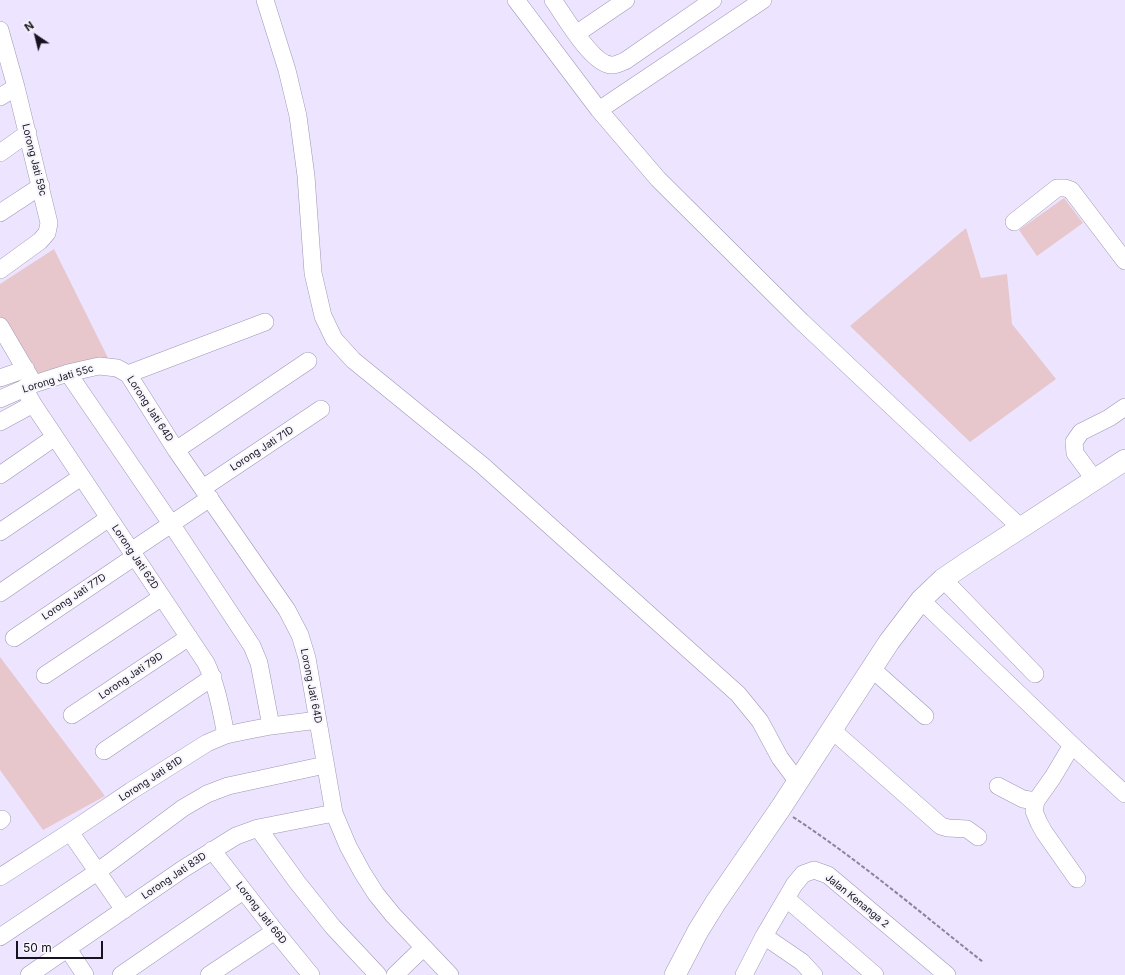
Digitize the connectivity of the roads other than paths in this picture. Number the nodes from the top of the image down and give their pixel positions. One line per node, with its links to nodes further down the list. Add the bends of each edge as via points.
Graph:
1 (264, 0): 63 (street, via 287,70 298,116 306,176 313,273 323,316 334,339 353,360 482,465 738,694 760,721 780,758)
2 (516, 0): 11 (street)
3 (553, 0): 7 (street)
4 (626, 0): 7 (street)
5 (763, 0): 11 (street)
6 (710, 1): 7 (street, via 625,61 612,65 589,52)
7 (576, 34)
8 (1, 36): 9 (street, Lorong Jati 59c)
9 (16, 87): 10 (street); 12 (street, Lorong Jati 59c)
10 (0, 97)
11 (599, 110): 41 (street, via 658,179 802,322)
12 (28, 133): 13 (street); 14 (street, Lorong Jati 59c)
13 (0, 153)
14 (41, 186): 15 (street); 18 (street, Lorong Jati 59c, via 49,223 47,233)
15 (0, 213)
16 (1014, 222): 17 (street, via 1057,188 1071,190)
17 (1125, 261)
18 (0, 270)
19 (265, 322): 23 (street)
20 (0, 326): 22 (street, Lorong Jati 62D)
21 (308, 361): 33 (street)
22 (26, 369): 25 (street); 26 (street, Lorong Jati 62D)
23 (122, 371): 24 (street, Lorong Jati 55c, via 99,366); 33 (street, Lorong Jati 64D)
24 (68, 374): 26 (street, Lorong Jati 55c); 40 (street)
25 (0, 378)
26 (29, 386): 27 (street, Lorong Jati 55c); 28 (street, Lorong Jati 62D)
27 (0, 399)
28 (33, 404): 31 (street); 32 (street, Lorong Jati 62D)
29 (1125, 407): 37 (street, via 1081,432 1074,442 1075,453)
30 (321, 409): 38 (street, Lorong Jati 71D)
31 (0, 422)
32 (55, 437): 35 (street); 36 (street, Lorong Jati 62D)
33 (176, 450): 38 (street, Lorong Jati 64D)
34 (1125, 460): 37 (main road)
35 (0, 475)
36 (81, 477): 39 (street, Lorong Jati 62D); 42 (street)
37 (1094, 479): 41 (main road)
38 (206, 493): 40 (street, Lorong Jati 71D); 56 (street, Lorong Jati 64D, via 286,610 300,635 307,658)
39 (109, 518): 43 (street, Lorong Jati 62D); 45 (street)
40 (172, 525): 43 (street, Lorong Jati 77D); 57 (street, via 252,646 259,663)
41 (1020, 527): 44 (main road)
42 (0, 532)
43 (133, 554): 46 (street, Lorong Jati 62D); 49 (street, Lorong Jati 77D)
44 (943, 579): 47 (main road); 51 (street)
45 (0, 593)
46 (162, 597): 48 (street, Lorong Jati 62D); 52 (street)
47 (921, 600): 50 (main road); 60 (street)
48 (189, 637): 53 (street, Lorong Jati 62D); 54 (street, Lorong Jati 79D)
49 (14, 638)
50 (871, 668): 55 (street); 58 (main road)
51 (1035, 674)
52 (45, 675)
53 (213, 677): 59 (street, Lorong Jati 62D); 61 (street)
54 (72, 715)
55 (925, 716)
56 (318, 720): 57 (street, Lorong Jati 81D); 62 (street, Lorong Jati 64D)
57 (271, 726): 59 (street, Lorong Jati 81D)
58 (832, 730): 63 (main road); 70 (street, via 941,826 967,829)
59 (226, 735): 69 (street, Lorong Jati 81D, via 190,753)
60 (1072, 745): 65 (street); 66 (street)
61 (104, 751)
62 (325, 765): 67 (street, Lorong Jati 64D); 72 (street, via 228,786 207,794 183,808)
63 (798, 782): 93 (main road, via 716,902)
64 (998, 786): 66 (street, via 1023,799)
65 (1125, 794)
66 (1036, 801): 74 (street, via 1034,812 1039,823)
67 (334, 813): 68 (street, Lorong Jati 83D); 81 (street, Lorong Jati 64D, via 362,872 376,894)
68 (258, 828): 71 (street, Lorong Jati 83D, via 236,836); 90 (street, via 333,927)
69 (70, 832): 72 (street); 73 (street, Lorong Jati 81D)
70 (978, 837)
71 (212, 850): 75 (street, Lorong Jati 66D); 77 (street, Lorong Jati 83D)
72 (97, 872): 77 (street); 80 (street)
73 (0, 878)
74 (1077, 879)
75 (244, 891): 78 (street, Lorong Jati 66D); 88 (street)
76 (787, 899): 79 (street, Jalan Kenanga 2); 85 (street, Jalan Kenanga 2, via 803,874 814,870 828,875); 96 (street)
77 (124, 910): 82 (street, Lorong Jati 83D)
78 (275, 931): 84 (street, Lorong Jati 66D); 89 (street)
79 (764, 936): 83 (street); 94 (street, Jalan Kenanga 2)
80 (0, 937)
81 (424, 948): 91 (street); 92 (street, Lorong Jati 64D)
82 (68, 949): 86 (street, Lorong Jati 83D); 87 (street)
83 (799, 969): 95 (street)
84 (306, 973)
85 (943, 974)
86 (29, 975)
87 (85, 975)
88 (121, 975)
89 (209, 975)
90 (378, 975)
91 (395, 975)
92 (450, 975)
93 (675, 975)
94 (744, 975)
95 (814, 975)
96 (875, 975)

